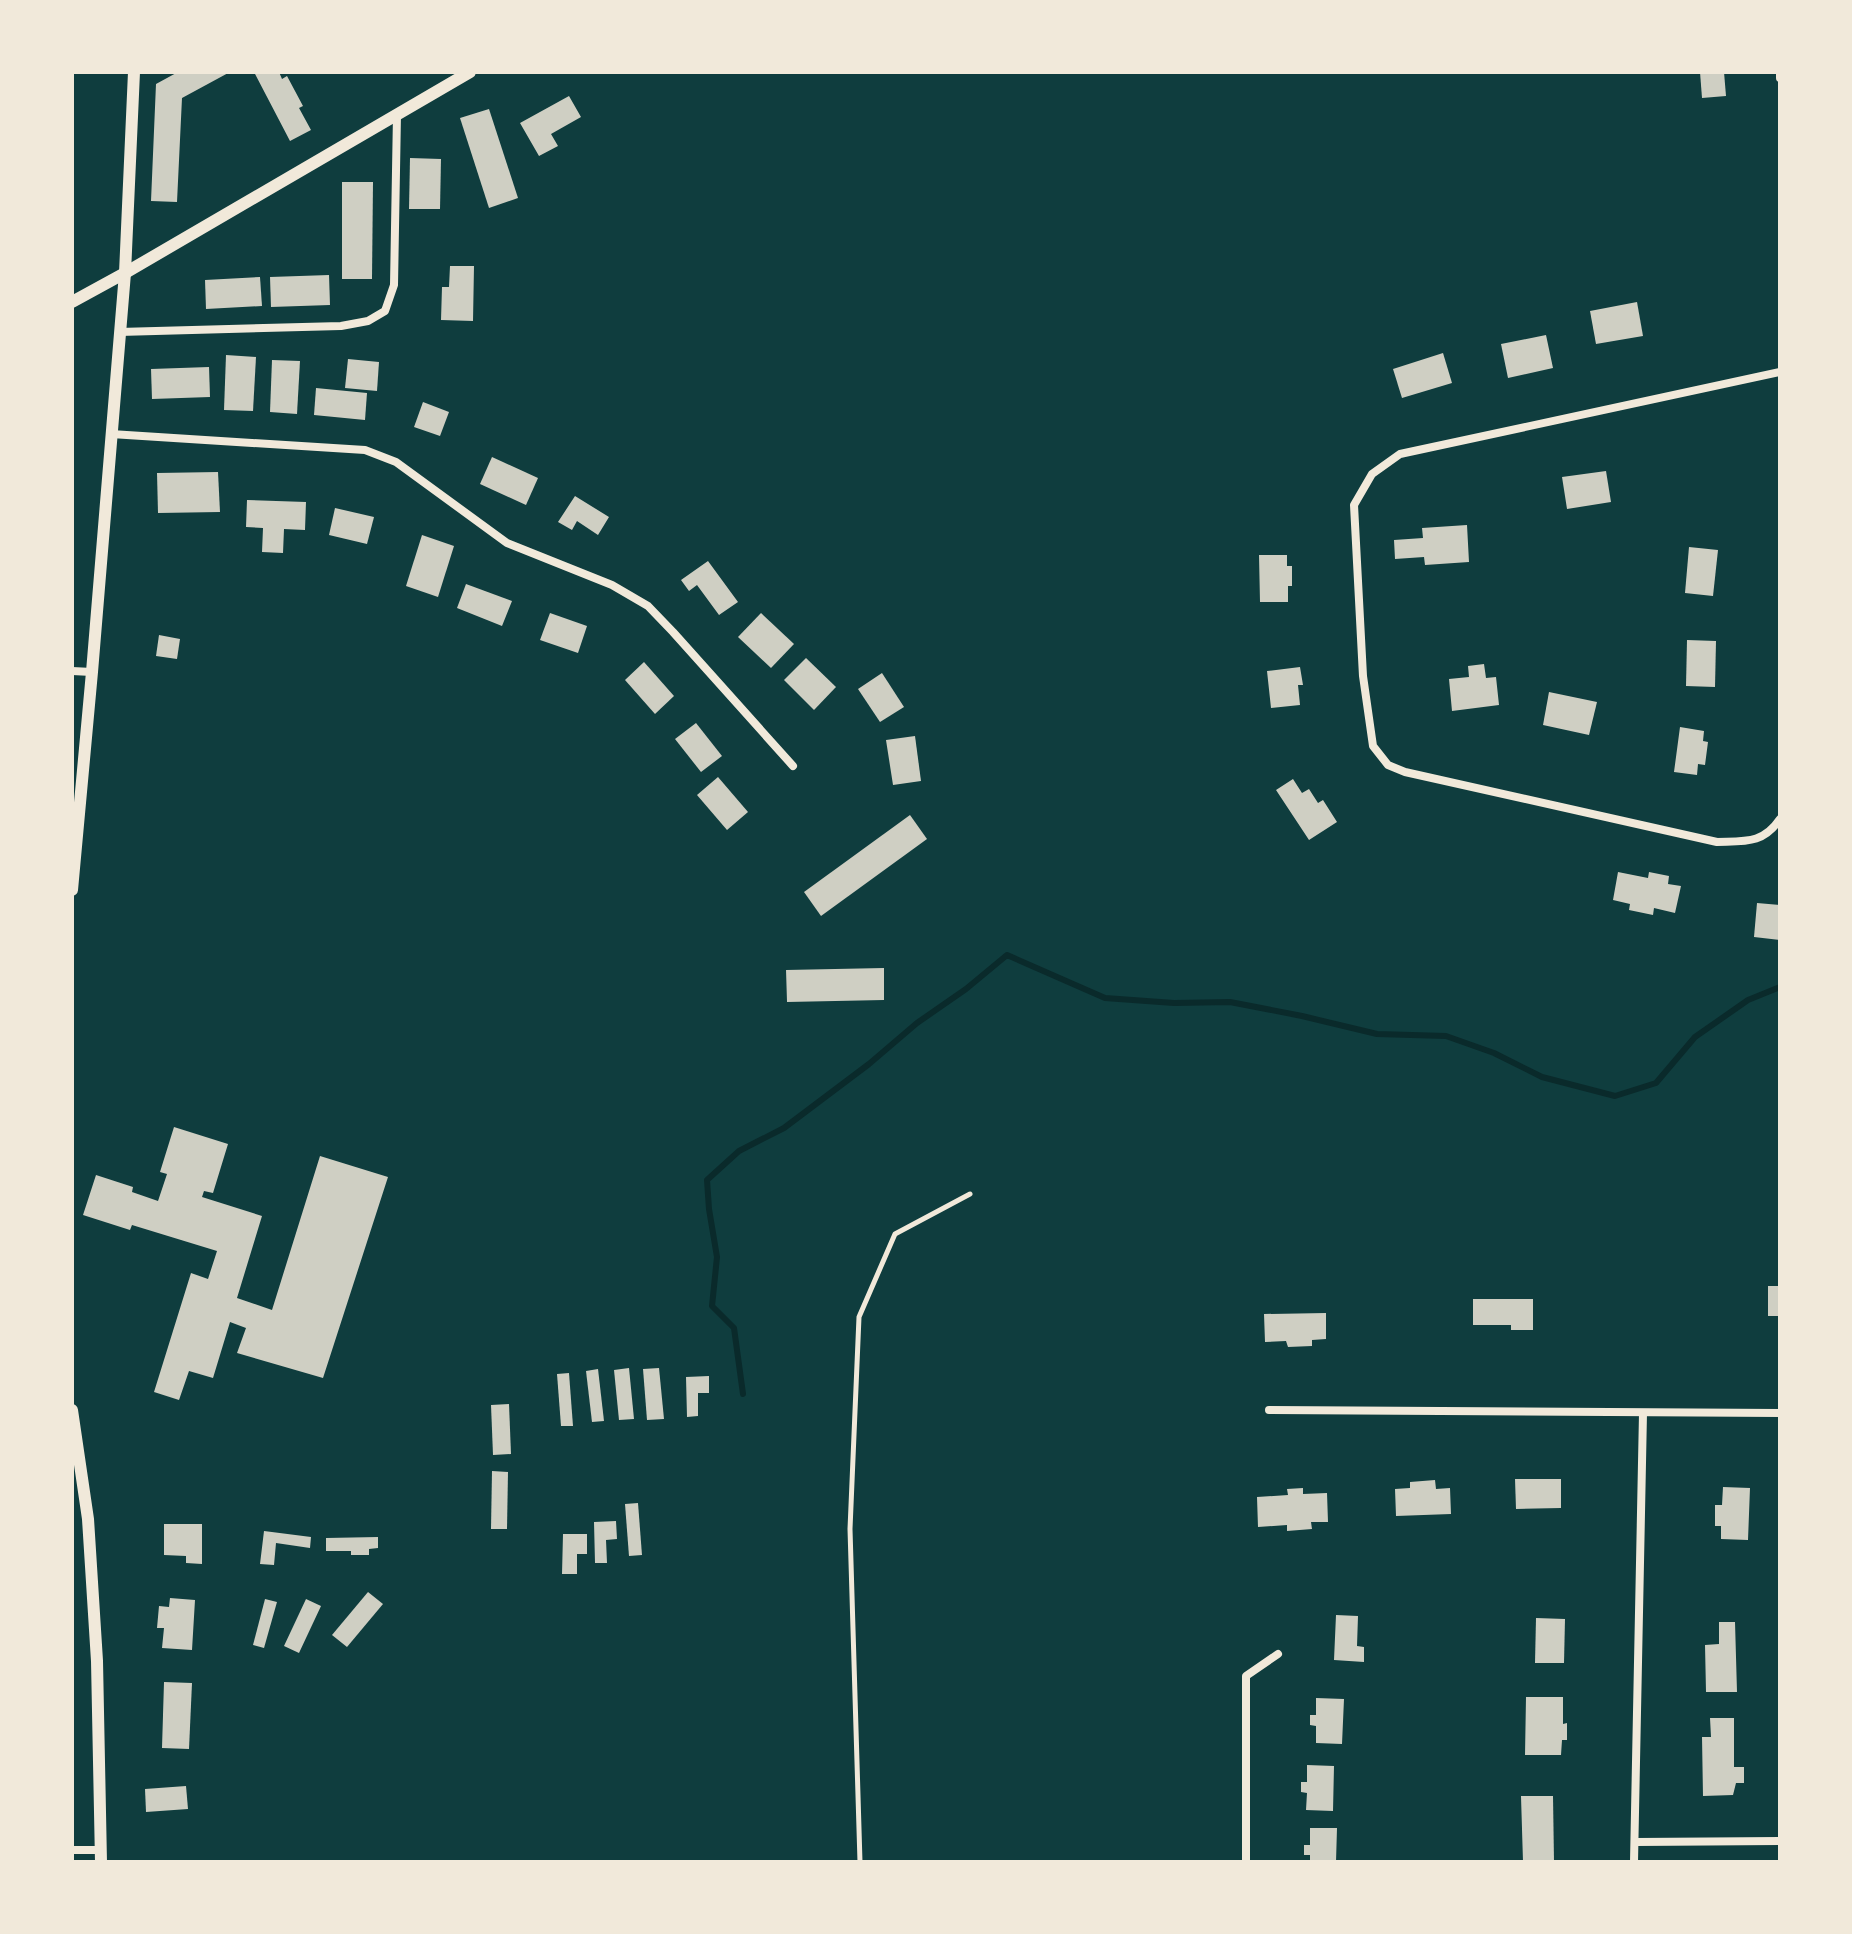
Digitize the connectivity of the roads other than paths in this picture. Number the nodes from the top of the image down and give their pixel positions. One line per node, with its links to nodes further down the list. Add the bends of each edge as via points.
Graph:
1 (134, 72): 4 (street)
2 (470, 72): 3 (street)
3 (397, 114): 4 (street); 6 (street, via 394,285 385,311 341,326)
4 (125, 273): 5 (street); 6 (street)
5 (72, 302)
6 (119, 332): 8 (street)
7 (1780, 372): 12 (street, via 1400,454 1372,474 1354,505 1367,719 1373,746 1388,765 1717,842 1759,839)
8 (111, 434): 10 (street); 11 (street, via 365,450 396,462 507,543 612,585 648,606)
9 (72, 671): 10 (street)
10 (92, 672): 13 (street)
11 (793, 766)
12 (1780, 819)
13 (73, 872): 14 (street)
14 (72, 890)
15 (970, 1194): 25 (lane, via 895,1234 859,1317 850,1529)
16 (72, 1410): 24 (street, via 88,1519)
17 (1269, 1410): 18 (street)
18 (1643, 1413): 19 (street); 22 (street)
19 (1780, 1413)
20 (1278, 1654): 26 (street, via 1246,1676)
21 (1780, 1841): 22 (street)
22 (1635, 1842): 27 (street)
23 (72, 1850): 24 (street)
24 (101, 1856)
25 (860, 1862)
26 (1246, 1862)
27 (1634, 1862)

